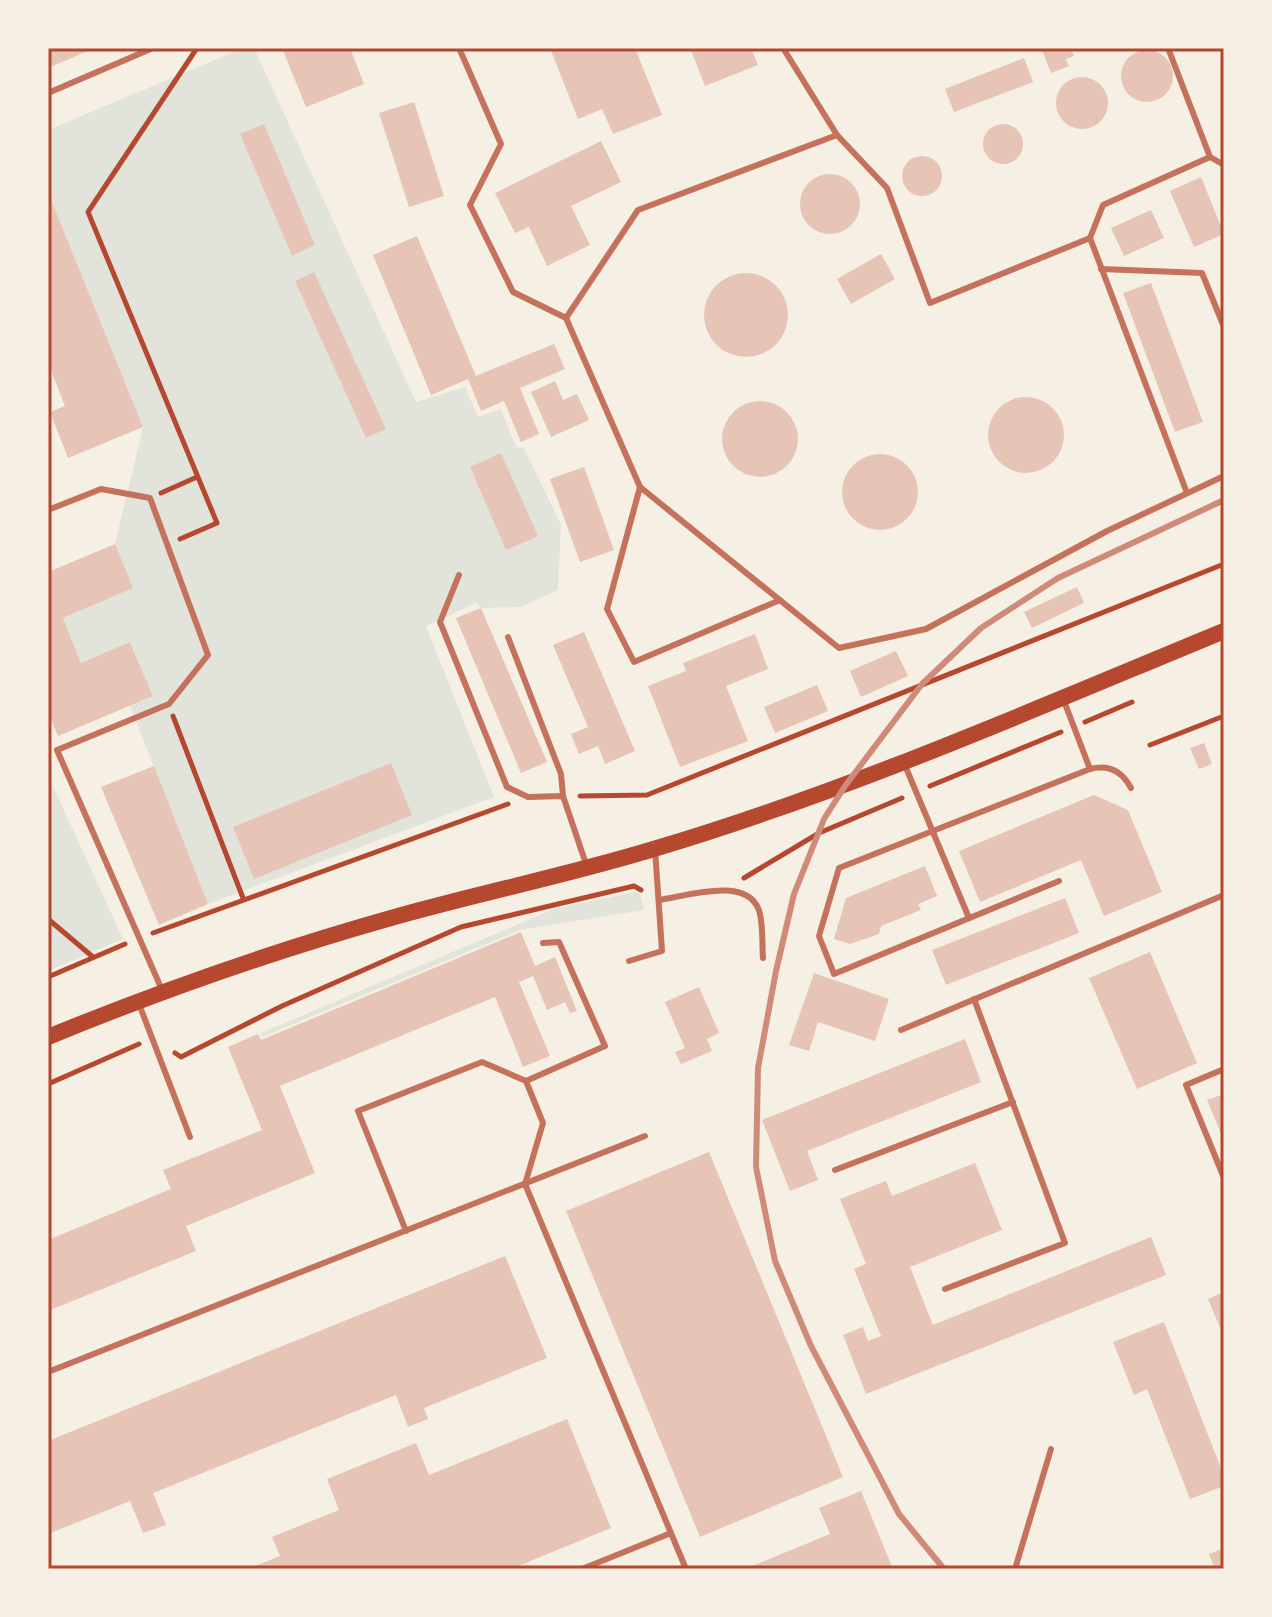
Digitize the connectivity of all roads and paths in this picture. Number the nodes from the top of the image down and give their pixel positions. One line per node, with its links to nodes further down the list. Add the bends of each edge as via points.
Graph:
1 (153, 48): 6 (lane)
2 (197, 48): 15 (path, via 88,212)
3 (459, 48): 12 (lane, via 501,144 470,205 513,292)
4 (783, 48): 7 (lane)
5 (1168, 48): 8 (lane)
6 (48, 93)
7 (837, 135): 10 (lane, via 887,188 930,303); 12 (lane, via 638,210)
8 (1210, 157): 9 (lane); 10 (lane, via 1103,205)
9 (1224, 165)
10 (1090, 238): 11 (lane)
11 (1101, 269): 13 (lane, via 1202,273); 17 (lane)
12 (566, 318): 16 (lane)
13 (1224, 327)
14 (1224, 476): 17 (lane)
15 (197, 477): 18 (path); 20 (path, via 217,523)
16 (640, 487): 23 (lane); 23 (lane, via 607,609 634,662)
17 (1187, 493): 23 (lane, via 926,629 839,648)
18 (150, 498): 19 (lane, via 101,489); 20 (lane)
19 (48, 510)
20 (167, 544): 27 (lane, via 208,655)
21 (1224, 564): 33 (path, via 647,795)
22 (459, 575): 34 (lane, via 440,622 507,787)
23 (780, 600)
24 (1224, 631): 26 (main road)
25 (508, 637): 33 (lane, via 561,774)
26 (1063, 698): 30 (main road); 31 (lane)
27 (169, 704): 40 (path); 44 (lane, via 57,750)
28 (1224, 716): 29 (path)
29 (1150, 745)
30 (904, 763): 35 (lane); 36 (main road)
31 (1090, 769): 32 (lane, via 1115,770); 35 (lane)
32 (1131, 788)
33 (563, 796): 34 (lane); 37 (lane)
34 (528, 797): 40 (path)
35 (932, 831): 42 (lane); 42 (lane, via 839,868 819,936 834,974)
36 (655, 849): 37 (main road); 41 (lane)
37 (587, 867): 50 (main road, via 393,917)
38 (1059, 881): 42 (lane)
39 (1224, 895): 51 (lane)
40 (243, 898): 44 (path)
41 (659, 900): 47 (lane, via 727,889 743,892 761,915); 48 (lane, via 662,951); 55 (path, via 634,886 461,927 181,1057)
42 (969, 918)
43 (48, 919): 46 (path)
44 (140, 938): 46 (path); 50 (lane)
45 (543, 943): 57 (lane, via 559,942 605,1046)
46 (93, 957): 49 (path)
47 (763, 958)
48 (629, 961)
49 (48, 977)
50 (162, 990): 52 (main road)
51 (974, 999): 53 (lane); 59 (lane)
52 (138, 1001): 54 (main road); 55 (lane)
53 (901, 1030)
54 (48, 1037)
55 (152, 1038): 58 (path); 61 (lane)
56 (1224, 1069): 63 (lane, via 1186,1085)
57 (526, 1081): 64 (lane, via 543,1123); 65 (lane, via 482,1062 358,1111)
58 (48, 1084)
59 (1013, 1102): 62 (lane); 66 (lane, via 1065,1243)
60 (645, 1136): 64 (lane)
61 (190, 1137)
62 (835, 1170)
63 (1224, 1178)
64 (525, 1184): 65 (lane); 69 (lane)
65 (406, 1231): 67 (lane)
66 (945, 1289)
67 (48, 1372)
68 (1051, 1449): 72 (lane)
69 (671, 1533): 70 (lane); 71 (lane)
70 (582, 1569)
71 (686, 1569)
72 (1015, 1569)

